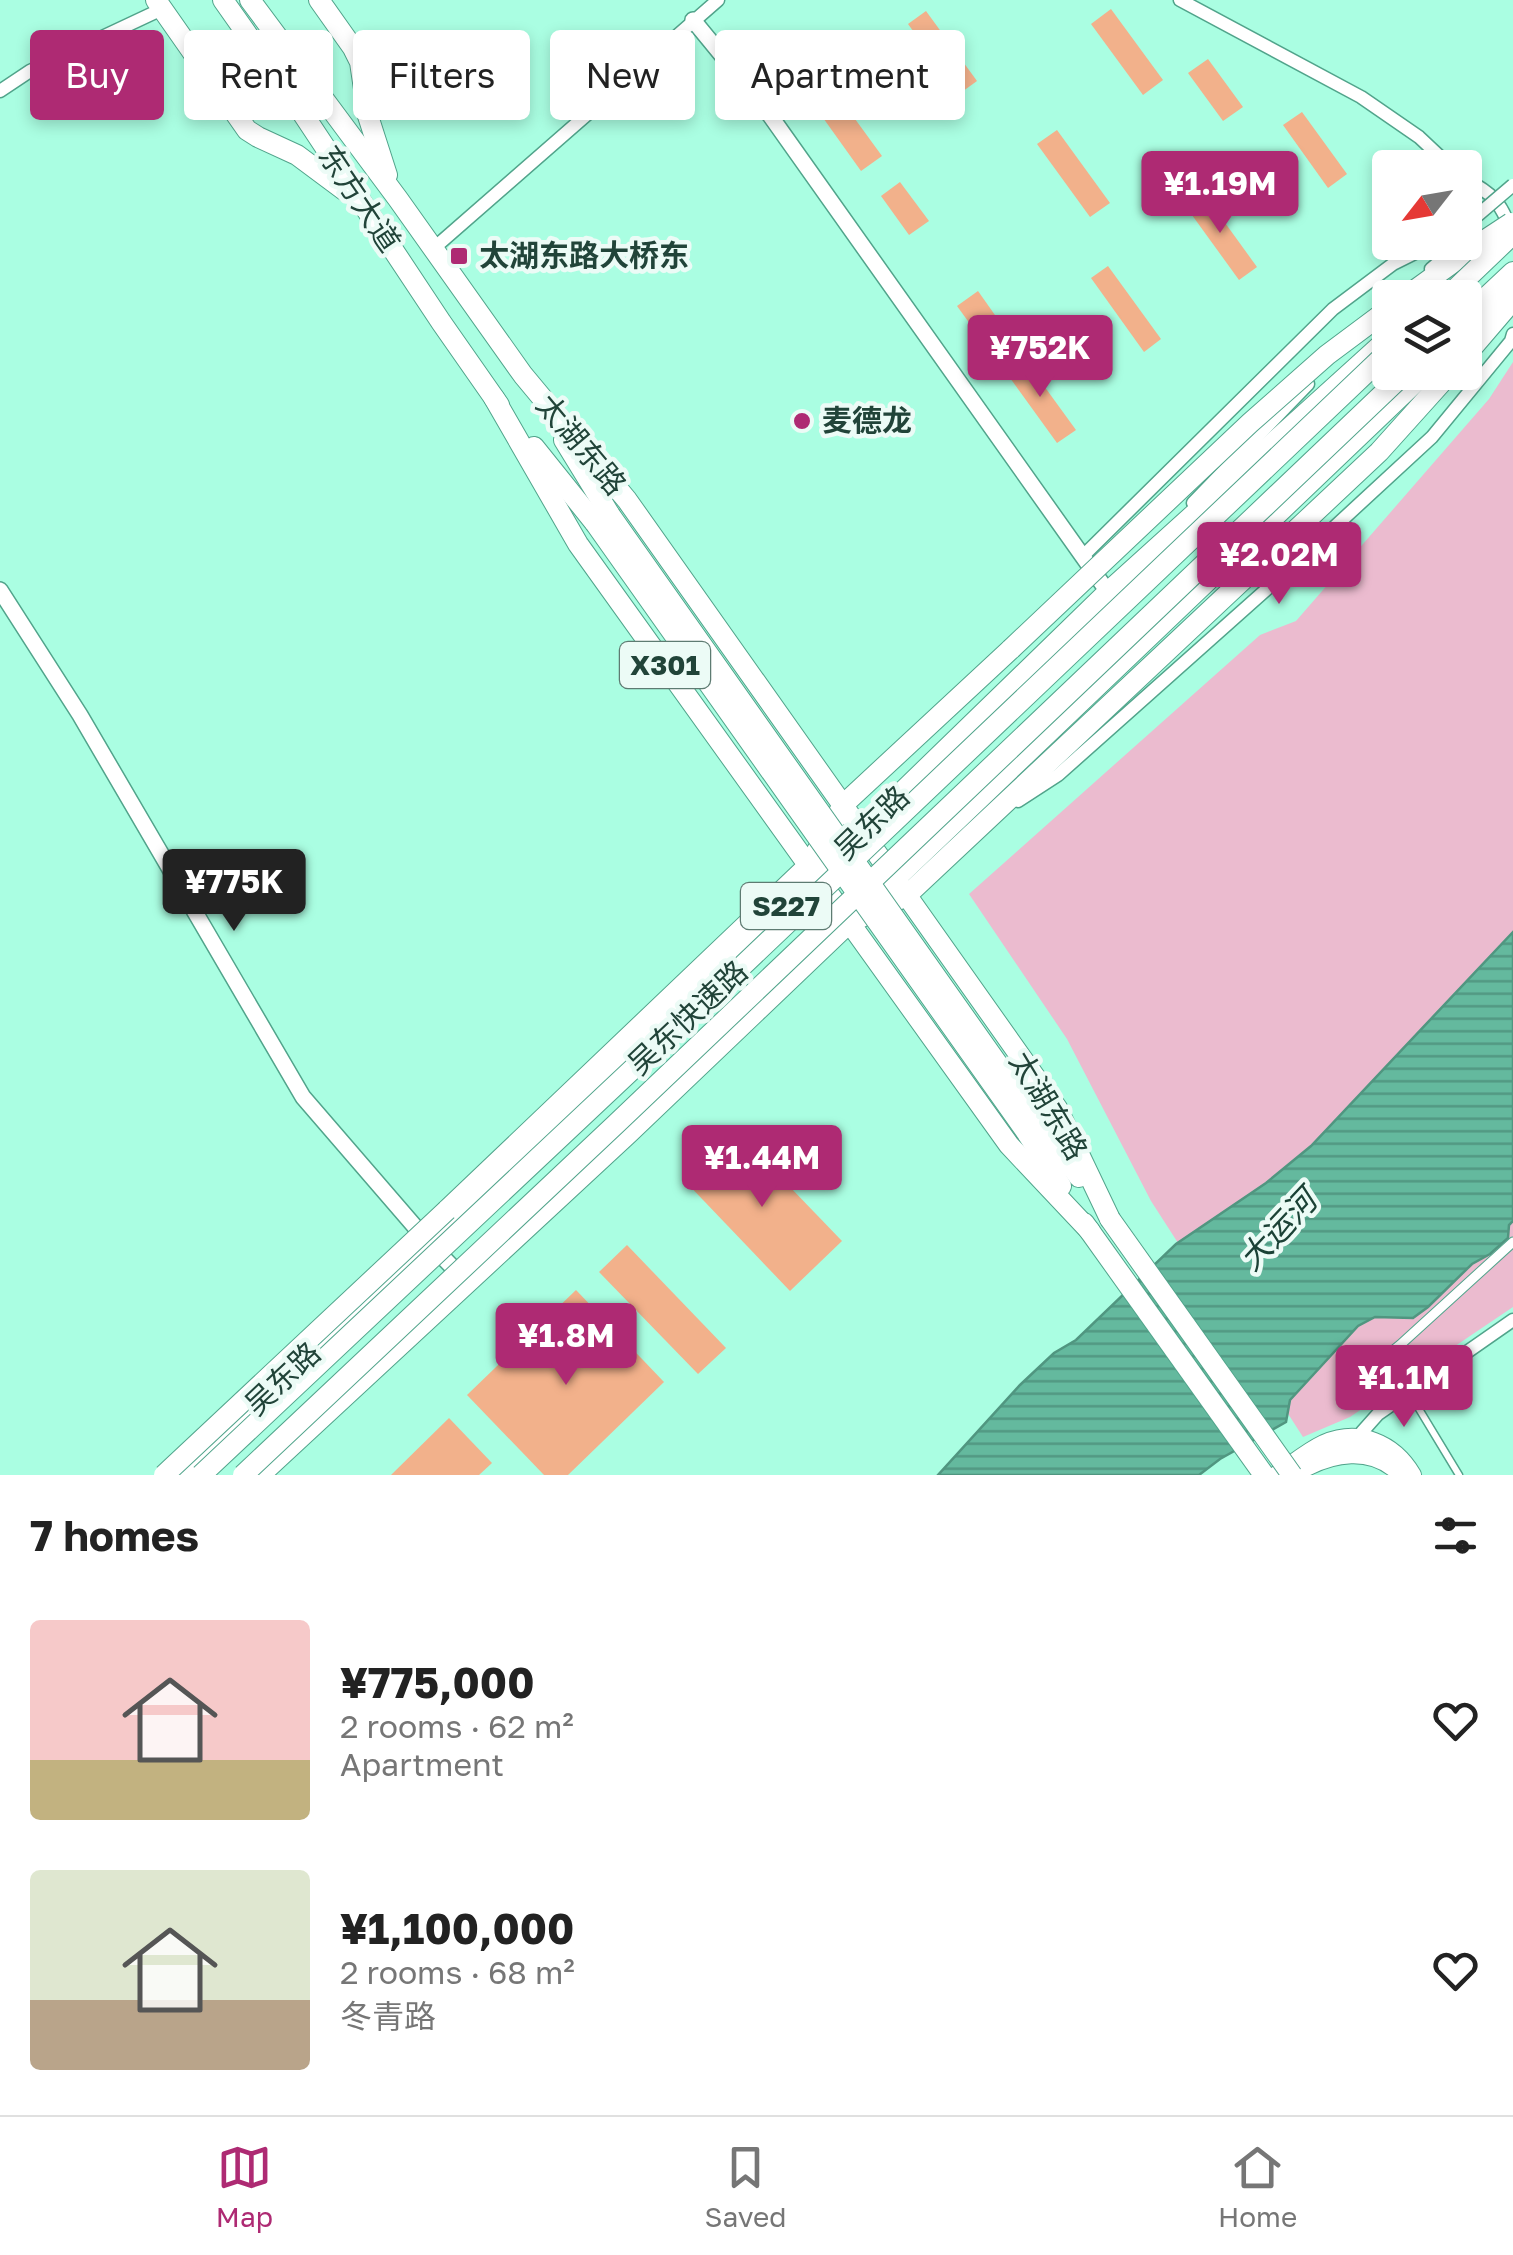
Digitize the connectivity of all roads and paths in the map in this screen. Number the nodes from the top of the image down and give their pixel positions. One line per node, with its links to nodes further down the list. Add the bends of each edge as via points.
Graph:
1 (223, 0): 8 (main road, 东方大道 / X301)
2 (250, 0): 9 (main road, 东方大道 / X301)
3 (319, 0): 10 (main road)
4 (718, 0): 7 (street)
5 (1180, 0): 17 (street, via 1361,97)
6 (159, 4): 11 (street); 16 (main road, via 251,134)
7 (693, 20): 25 (street); 49 (street, via 762,104)
8 (244, 30)
9 (272, 30)
10 (353, 50)
11 (0, 91)
12 (333, 112): 20 (main road, 东方大道 / X301)
13 (302, 120): 16 (main road, via 290,138)
14 (306, 120): 22 (main road, 东方大道 / X301)
15 (371, 120): 20 (main road)
16 (266, 140): 22 (main road, via 330,177)
17 (1433, 150)
18 (1513, 185): 21 (street, bridge)
19 (1482, 188): 24 (street)
20 (398, 199): 25 (main road, 东方大道 / X301)
21 (1482, 211)
22 (370, 216): 47 (main road, 东方大道 / X301)
23 (1513, 223): 30 (main road, bridge); 31 (main road, bridge)
24 (1513, 236): 32 (main road, bridge)
25 (433, 249): 43 (main road, 东方大道 / X301)
26 (1401, 260): 49 (street, via 1332,309)
27 (1440, 260): 29 (street)
28 (1513, 272): 35 (main road)
29 (1421, 280)
30 (1429, 280)
31 (1454, 280)
32 (1465, 280)
33 (1513, 290): 36 (main road)
34 (1513, 300): 40 (main road)
35 (1482, 301)
36 (1482, 319)
37 (1372, 321): 52 (main road, bridge, via 1250,423)
38 (1372, 324): 51 (street)
39 (1513, 334): 53 (street, via 1432,438 1058,775)
40 (1482, 336)
41 (1372, 353): 51 (main road, 吴东路 / S227)
42 (1372, 367): 69 (main road, 吴东快速路, bridge)
43 (523, 375): 48 (main road, 太湖东路); 52 (main road, 太湖东路 / X301, via 627,500)
44 (1387, 390): 70 (main road, 吴东快速路, bridge)
45 (1408, 390): 56 (main road, 吴东路)
46 (1434, 390): 53 (main road, via 1379,452)
47 (494, 398): 48 (main road, 太湖东路); 55 (main road, 太湖东路 / X301, via 578,544)
48 (603, 519): 58 (main road, 太湖东路, bridge); 59 (main road, 太湖东路, bridge)
49 (1082, 556): 51 (street)
50 (0, 590): 61 (street, via 302,1097)
51 (1108, 592): 54 (main road, 吴东路 / S227)
52 (843, 805): 54 (main road, 太湖东路 / X301); 55 (main road)
53 (982, 824): 56 (main road)
54 (862, 832): 55 (main road, 吴东路 / S227); 56 (main road, 太湖东路 / X301)
55 (812, 871): 57 (main road, 太湖东路 / X301); 61 (main road, 吴东路 / S227); 67 (main road, bridge)
56 (900, 888): 57 (main road, 吴东路); 58 (main road, 太湖东路, via 1056,1108)
57 (849, 923): 59 (main road, 太湖东路, via 1009,1145); 62 (main road, 吴东路 / S227)
58 (1110, 1220): 74 (main road, 太湖东路, bridge)
59 (1090, 1231): 72 (main road, 太湖东路)
60 (1513, 1242): 64 (street)
61 (429, 1243): 62 (street); 68 (main road, 吴东路 / S227)
62 (467, 1282): 71 (main road, 吴东路 / S227)
63 (1513, 1320): 65 (street)
64 (1354, 1382)
65 (1409, 1392): 66 (street, via 1371,1420); 77 (lane)
66 (1360, 1446): 73 (main road, via 1326,1443); 74 (main road); 75 (main road); 76 (main road, via 1376,1442 1392,1450)
67 (164, 1475)
68 (181, 1475)
69 (201, 1475)
70 (243, 1475)
71 (260, 1475)
72 (1264, 1475)
73 (1277, 1475)
74 (1292, 1475)
75 (1402, 1475)
76 (1412, 1475)
77 (1459, 1475)

